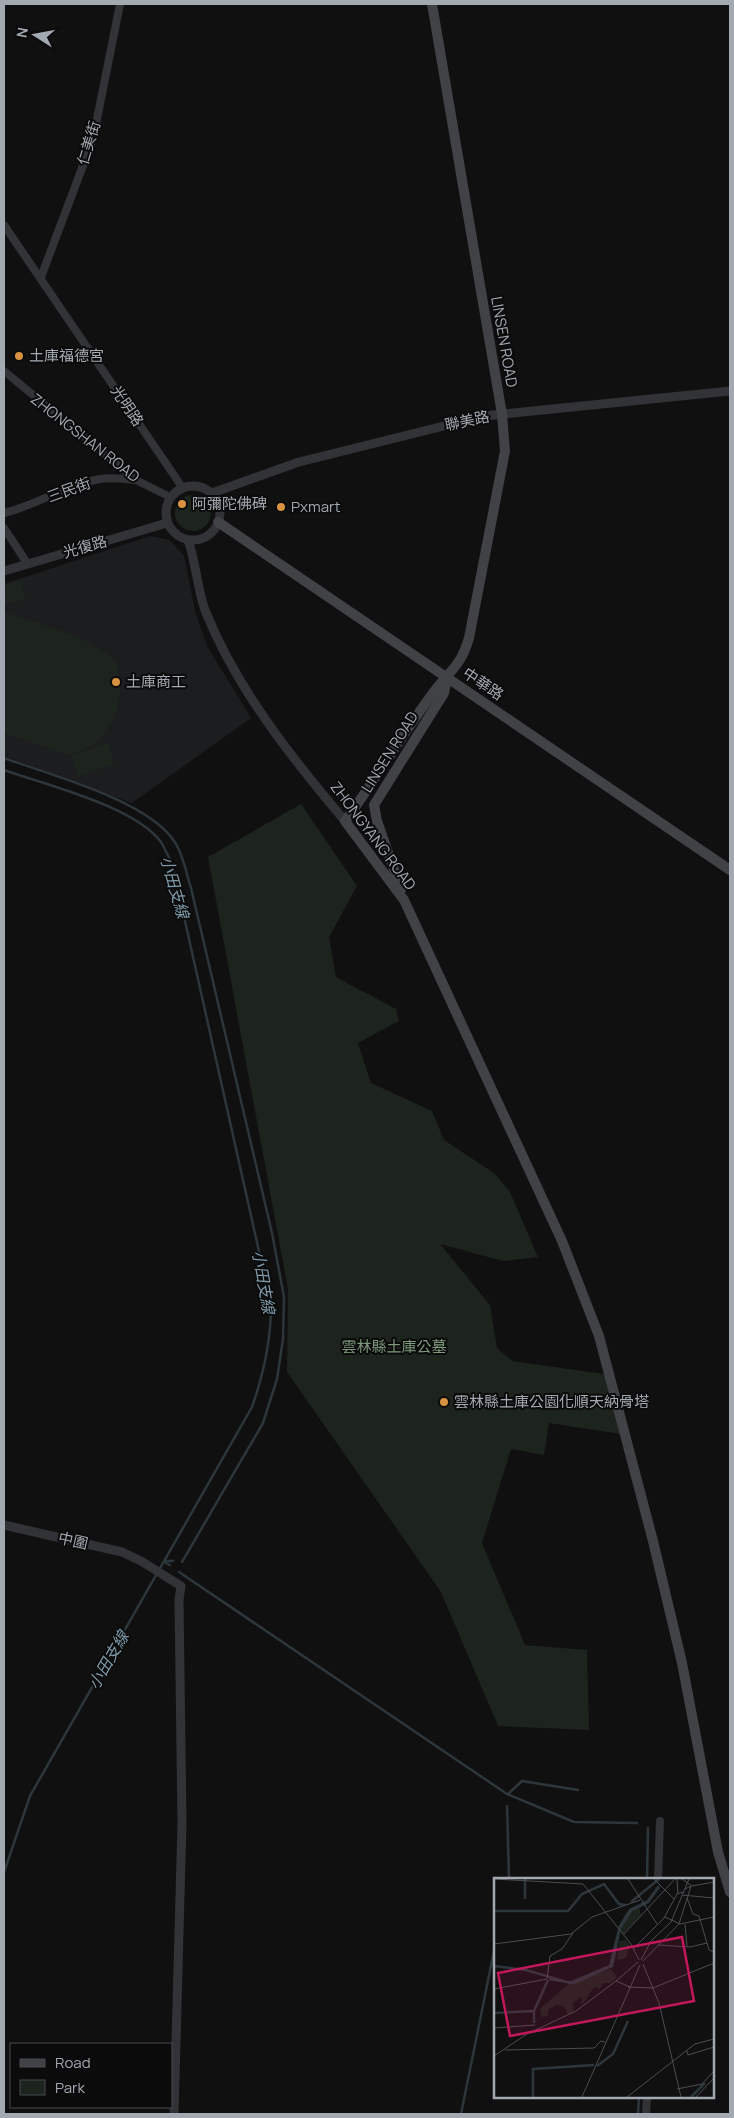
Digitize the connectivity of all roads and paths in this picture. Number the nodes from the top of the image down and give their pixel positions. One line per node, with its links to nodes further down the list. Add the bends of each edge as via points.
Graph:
1 (120, 4): 4 (street, 仁美街, via 93,139)
2 (432, 4): 7 (main road, LINSEN ROAD)
3 (4, 225): 4 (street, 光明路)
4 (41, 278): 9 (street, 光明路)
5 (4, 371): 8 (street, ZHONGSHAN ROAD)
6 (730, 391): 7 (street, 聯美路)
7 (502, 414): 10 (street, 聯美路, via 299,462); 19 (main road, LINSEN ROAD, via 505,451 469,638 463,657)
8 (136, 480): 11 (street, ZHONGSHAN ROAD); 12 (street, 三民街, via 102,479)
9 (182, 487): 10 (street, via 198,486); 11 (street)
10 (212, 493): 13 (street, via 220,507)
11 (170, 497): 14 (street, via 166,506)
12 (4, 513)
13 (218, 522): 16 (street, via 206,537); 19 (main road, 中華路)
14 (167, 523): 16 (street, via 179,537); 17 (street, 光復路)
15 (4, 528): 17 (street)
16 (188, 540): 20 (street, ZHONGYANG ROAD, via 204,607 218,640 261,713)
17 (27, 563): 18 (street, 光復路)
18 (4, 571)
19 (447, 678): 20 (main road, LINSEN ROAD); 21 (main road, 中華路); 22 (main road, LINSEN ROAD, via 444,692 374,805)
20 (345, 821): 22 (main road, ZHONGYANG ROAD)
21 (730, 870)
22 (404, 900): 26 (main road, ZHONGYANG ROAD, via 562,1241 599,1336 682,1663 718,1852)
23 (4, 1526): 28 (street, 中圍, via 122,1552 181,1586 182,1823)
24 (660, 1821): 25 (street)
25 (658, 1878)
26 (730, 1892)
27 (647, 2098): 29 (street)
28 (174, 2114)
29 (646, 2114)

